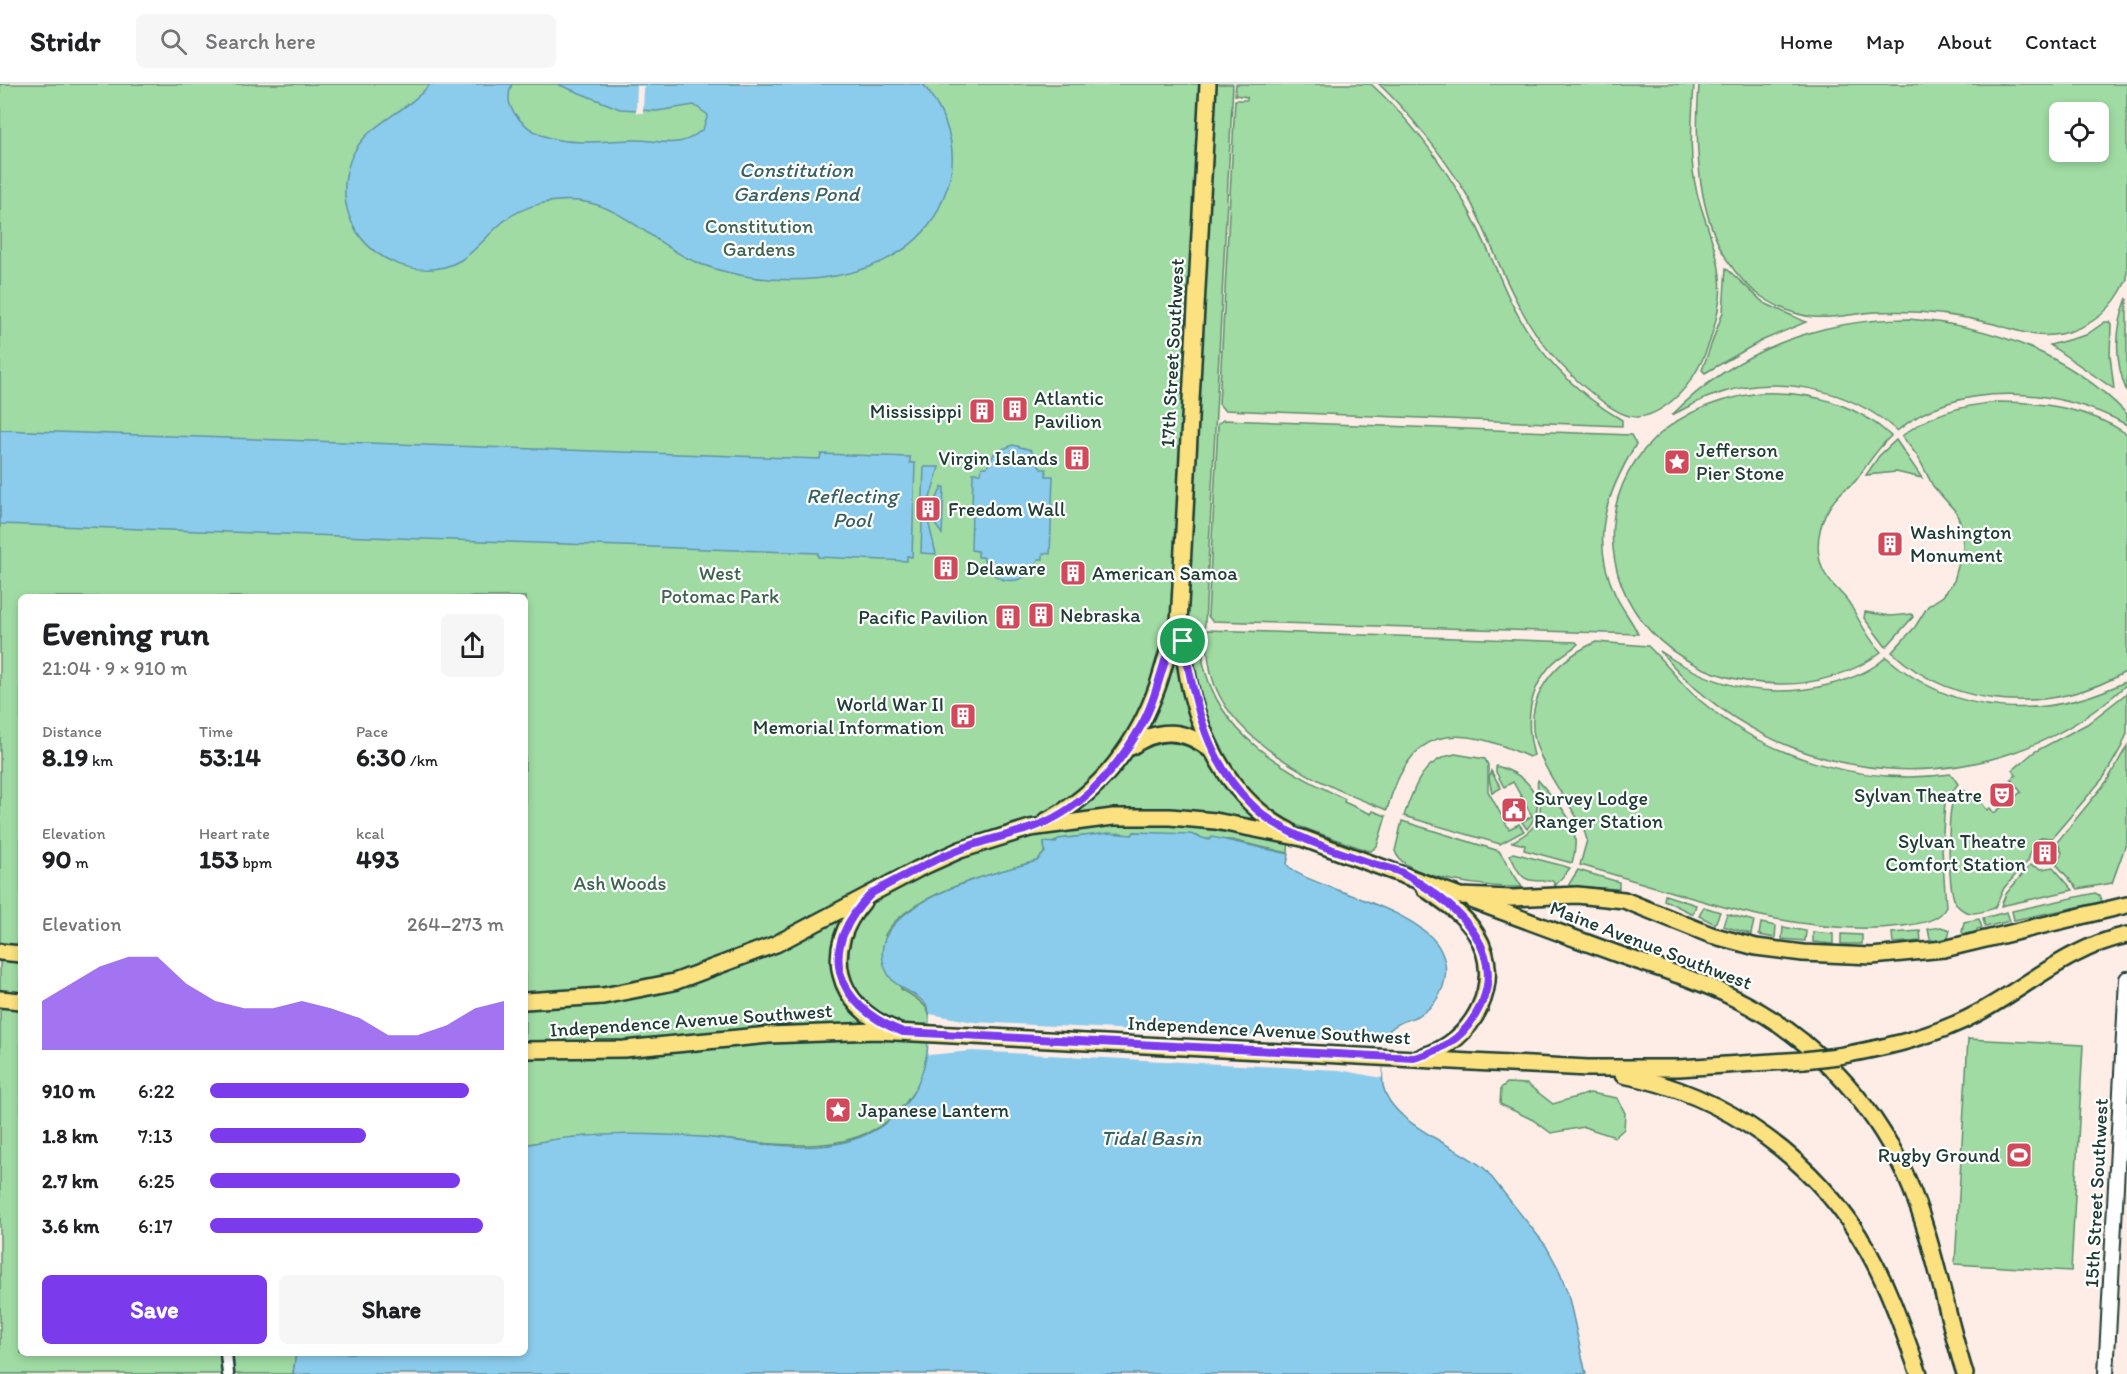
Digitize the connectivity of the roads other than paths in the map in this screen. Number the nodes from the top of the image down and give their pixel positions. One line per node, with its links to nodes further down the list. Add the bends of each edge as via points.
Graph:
1 (1208, 84): 2 (main road, 17th Street Southwest)
2 (1179, 623): 3 (main road, 17th Street Southwest, via 1150,706); 4 (main road, 17th Street Southwest, via 1190,684)
3 (1126, 751): 4 (main road, via 1149,736 1167,732 1187,735); 5 (main road, 17th Street Southwest, via 1092,790 1062,812)
4 (1214, 753): 6 (main road, 17th Street Southwest, via 1252,806)
5 (1030, 828): 6 (main road, Independence Avenue Southwest, via 1075,820 1154,816 1215,821); 8 (main road, Independence Avenue Southwest, via 960,850)
6 (1302, 838): 7 (main road, Independence Avenue Southwest)
7 (1402, 873): 9 (main road, Independence Avenue Southwest); 20 (main road, via 1467,922 1481,942 1487,975 1484,996 1464,1033 1439,1051)
8 (872, 893): 17 (main road, Independence Avenue Southwest, via 776,944 674,982 603,996); 18 (main road, via 851,916 841,939 842,979 865,1013)
9 (1460, 896): 10 (main road, Independence Avenue Southwest, via 1624,900 1733,941 1779,950 1850,956 1944,949); 25 (main road, Maine Avenue Southwest, via 1733,997 1787,1030 1826,1063 1871,1114 1905,1174 1928,1236)
10 (2127, 905)
11 (2127, 935): 21 (main road, Independence Avenue Southwest, bridge, via 2074,954 1955,1025 1904,1043 1804,1060 1679,1068)
12 (0, 952): 13 (main road)
13 (18, 954)
14 (2127, 979): 26 (main road, 15th Street Southwest)
15 (0, 999): 16 (main road)
16 (18, 1001)
17 (528, 1001)
18 (903, 1032): 19 (main road, Independence Avenue Southwest, via 807,1033 624,1049); 20 (main road, Independence Avenue Southwest)
19 (528, 1050)
20 (1414, 1058): 21 (main road, Independence Avenue Southwest)
21 (1588, 1068): 24 (main road, via 1650,1081 1695,1097 1749,1125 1798,1163 1845,1215 1870,1254)
22 (226, 1356): 23 (street)
23 (228, 1374)
24 (1919, 1374)
25 (1965, 1374)
26 (2106, 1374)

